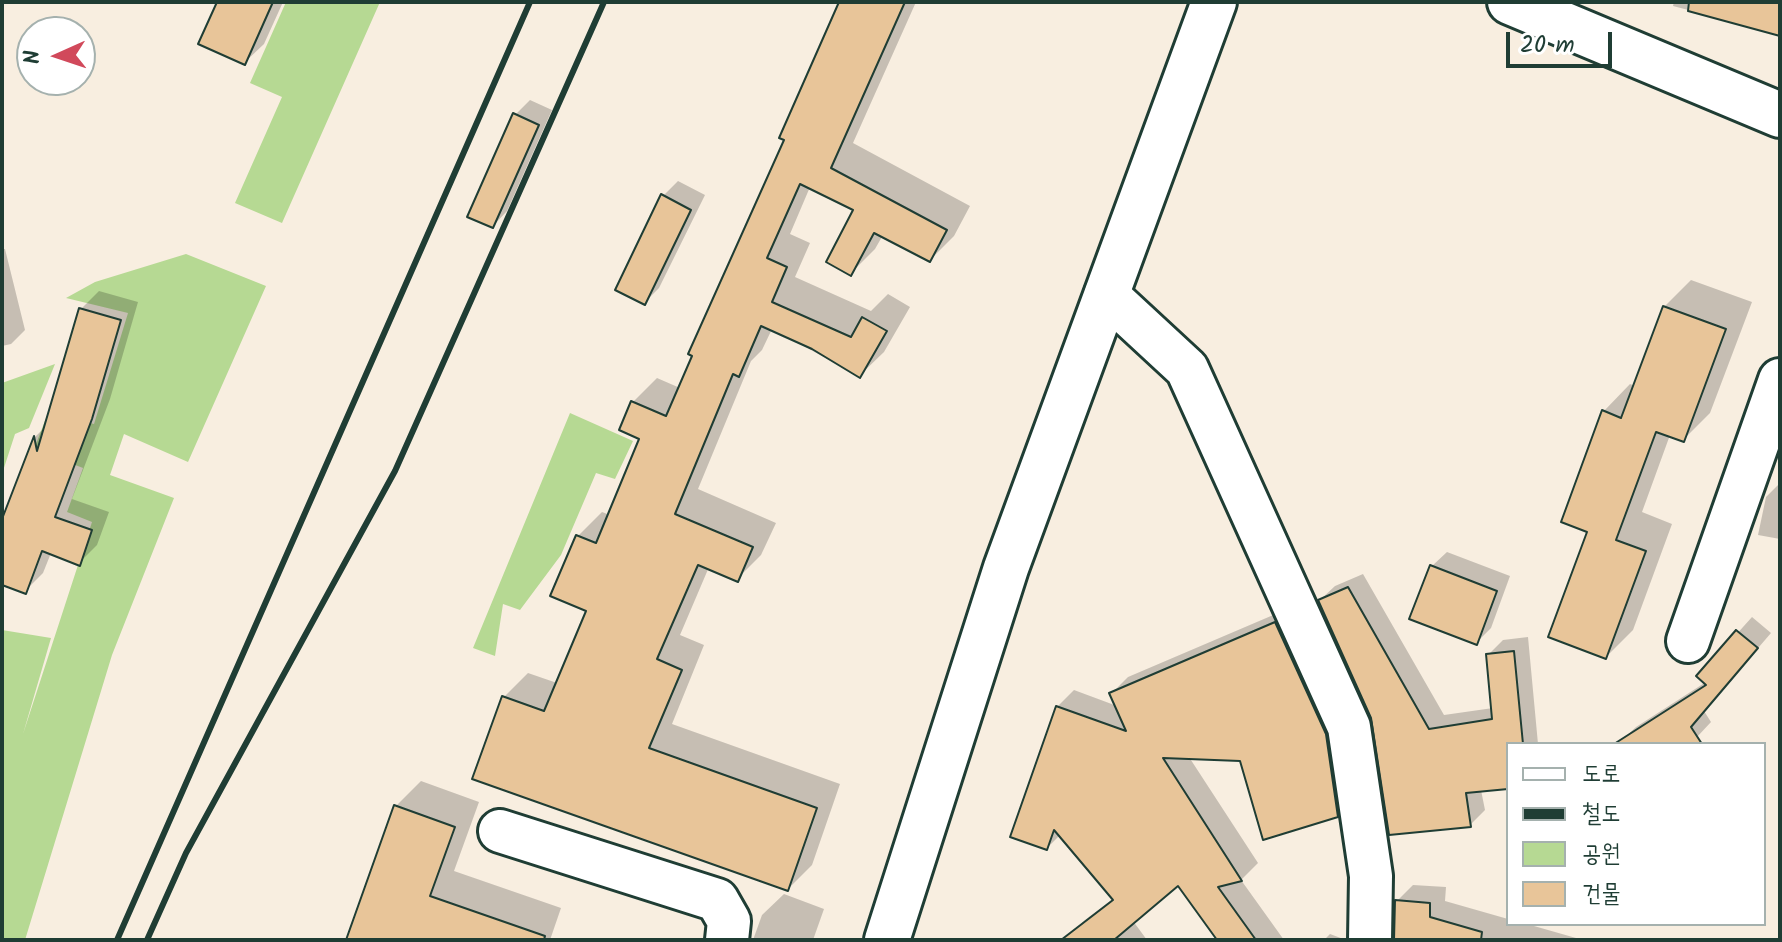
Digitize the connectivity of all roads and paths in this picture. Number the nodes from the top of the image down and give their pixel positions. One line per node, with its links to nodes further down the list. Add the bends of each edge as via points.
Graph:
1 (1214, 2): 4 (main road)
2 (1510, 2): 3 (main road)
3 (1780, 115)
4 (1106, 294): 9 (main road, via 1006,568); 10 (street, via 1187,369 1349,727 1371,876)
5 (1780, 380): 6 (street)
6 (1688, 641)
7 (500, 831): 8 (street, via 717,900 729,921)
8 (727, 940)
9 (887, 940)
10 (1370, 940)

